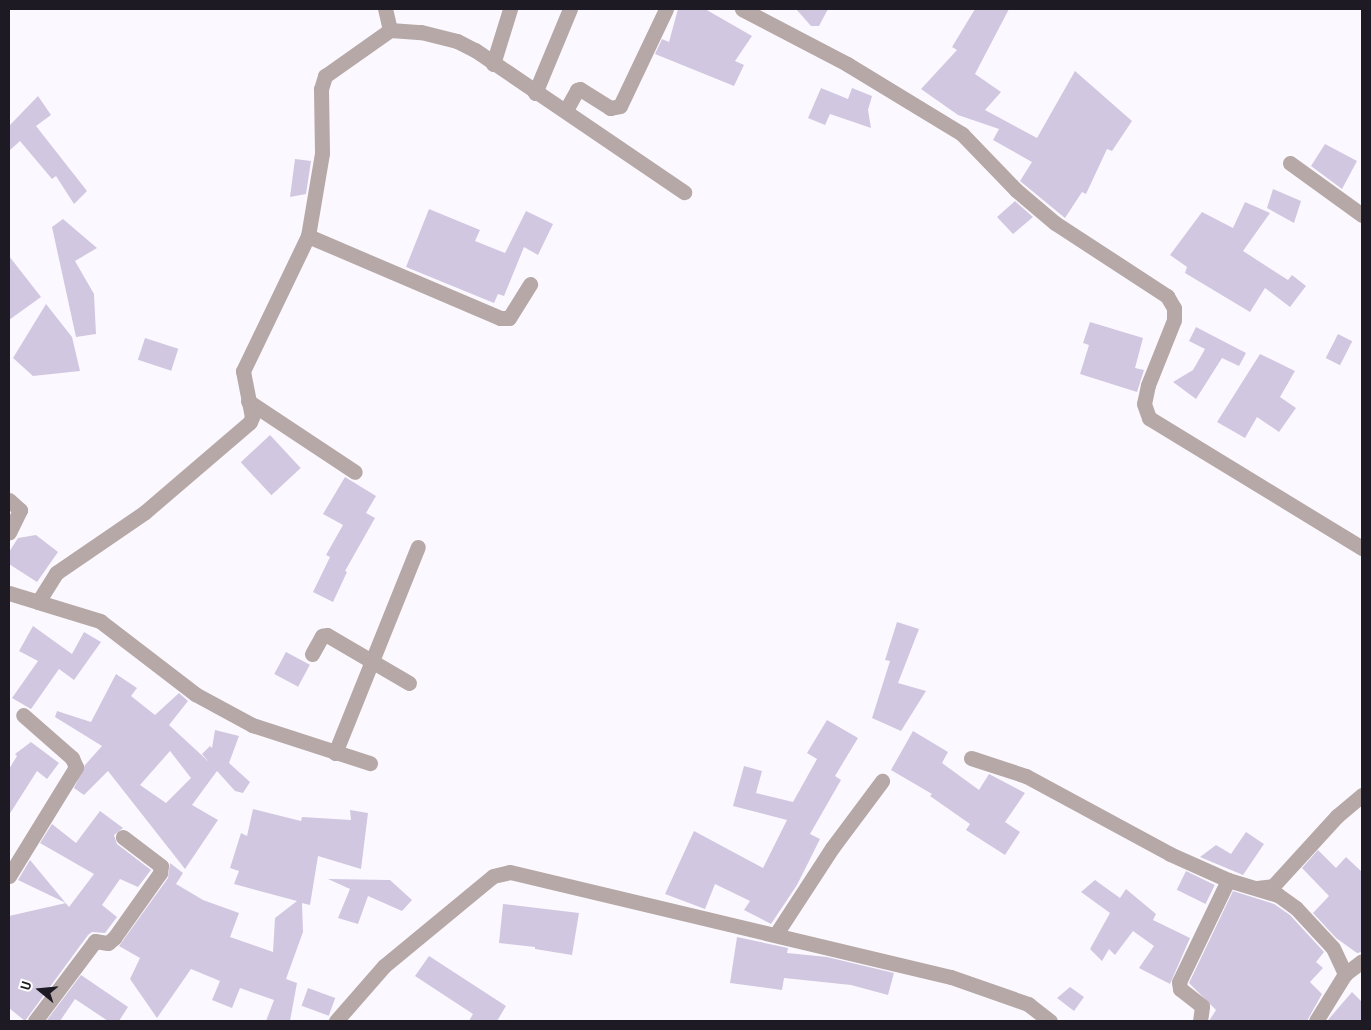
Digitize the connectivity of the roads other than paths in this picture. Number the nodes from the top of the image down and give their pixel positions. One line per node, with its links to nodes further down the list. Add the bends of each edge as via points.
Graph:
1 (385, 9): 6 (street)
2 (510, 9): 7 (street)
3 (570, 9): 8 (street)
4 (666, 9): 9 (street, via 620,106 610,108 580,89)
5 (742, 9): 20 (street, via 847,64 962,134 1016,190 1055,223 1167,296 1174,308 1174,320 1148,385 1144,404 1149,418)
6 (390, 30): 7 (street, via 421,32 457,41); 13 (street, via 325,76 321,89 322,153)
7 (493, 64): 8 (street)
8 (535, 92): 9 (street)
9 (566, 110): 11 (street)
10 (1290, 162): 12 (street)
11 (684, 192)
12 (1362, 215)
13 (308, 236): 14 (street, via 500,318 508,318); 15 (street, via 243,371)
14 (530, 284)
15 (248, 401): 16 (street); 22 (street, via 250,422 145,512 56,574)
16 (355, 472)
17 (9, 500): 18 (street, via 20,510)
18 (9, 533)
19 (418, 547): 24 (street)
20 (1362, 548)
21 (9, 593): 22 (street)
22 (38, 602): 27 (street, via 100,621 195,694 252,724)
23 (312, 654): 24 (street, via 322,636 328,635)
24 (370, 662): 25 (street); 27 (street)
25 (409, 683)
26 (22, 715): 33 (street, via 72,758 76,767)
27 (335, 753): 29 (street)
28 (971, 758): 34 (street, via 1044,785 1122,829)
29 (370, 763)
30 (882, 781): 36 (street, via 832,848)
31 (1362, 795): 35 (street, via 1337,816 1273,886)
32 (123, 837): 39 (street, via 161,866 160,874 111,942 95,941)
33 (9, 876)
34 (1228, 880): 35 (street); 42 (street, via 1179,982 1180,989 1202,1006)
35 (1258, 888): 38 (street, via 1278,895 1316,927 1333,948)
36 (776, 934): 40 (street, via 510,872 493,876 384,966); 41 (street, via 951,977 1028,1004)
37 (1362, 961): 38 (street)
38 (1345, 974): 43 (street)
39 (35, 1021)
40 (336, 1021)
41 (1050, 1021)
42 (1200, 1021)
43 (1316, 1021)

